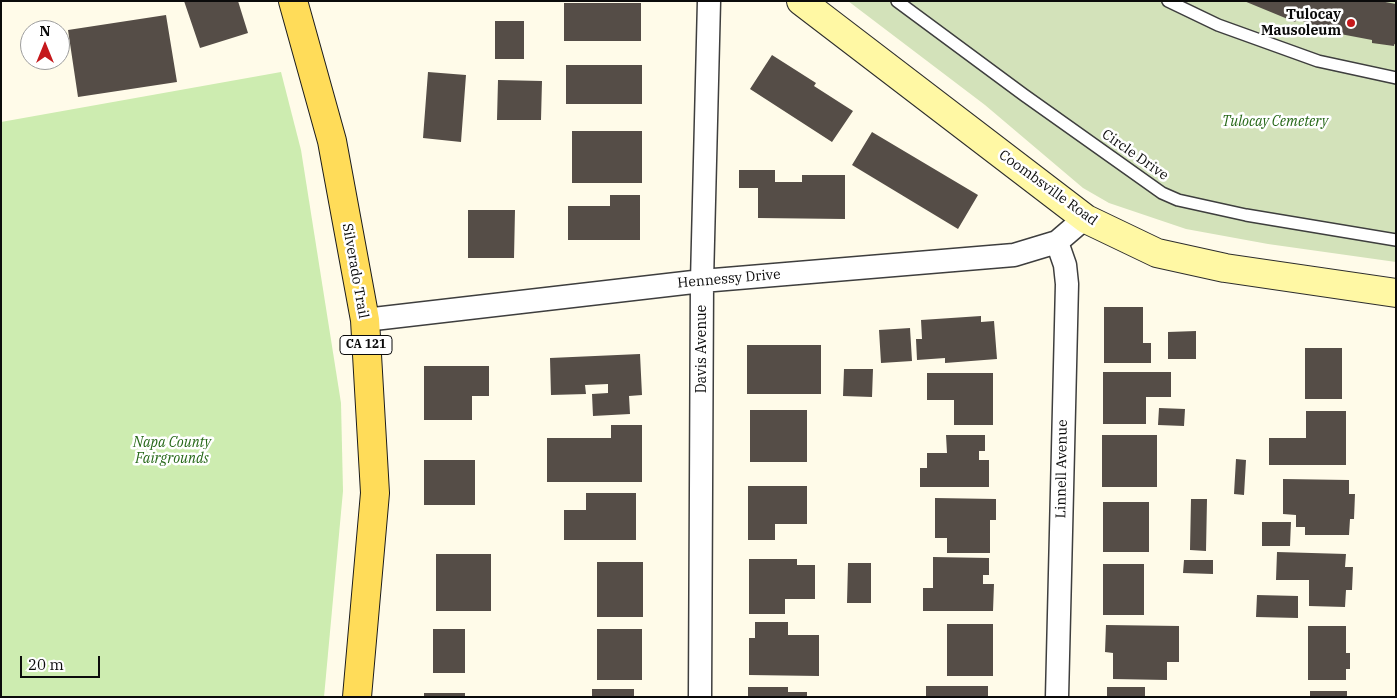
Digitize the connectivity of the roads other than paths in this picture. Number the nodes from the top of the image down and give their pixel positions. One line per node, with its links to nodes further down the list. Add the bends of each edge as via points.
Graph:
1 (293, 1): 12 (main road, Silverado Trail / CA 121, via 332,141)
2 (709, 1): 10 (street, Davis Avenue)
3 (801, 1): 7 (street, Coombsville Road)
4 (897, 1): 8 (lane, Circle Drive, via 1162,193 1178,200 1246,215)
5 (1168, 1): 6 (lane, via 1218,26 1318,61)
6 (1396, 78)
7 (1085, 218): 9 (street, Hennessy Drive); 11 (street, Coombsville Road, via 1157,253 1225,268)
8 (1396, 240)
9 (1057, 242): 10 (street, Hennessy Drive, via 1014,255); 15 (street, Linnell Avenue, via 1067,284)
10 (702, 281): 12 (street, Hennessy Drive); 14 (street, Davis Avenue)
11 (1396, 293)
12 (365, 320): 13 (main road, Silverado Trail / CA 121, via 375,493)
13 (357, 697)
14 (700, 697)
15 (1057, 697)

